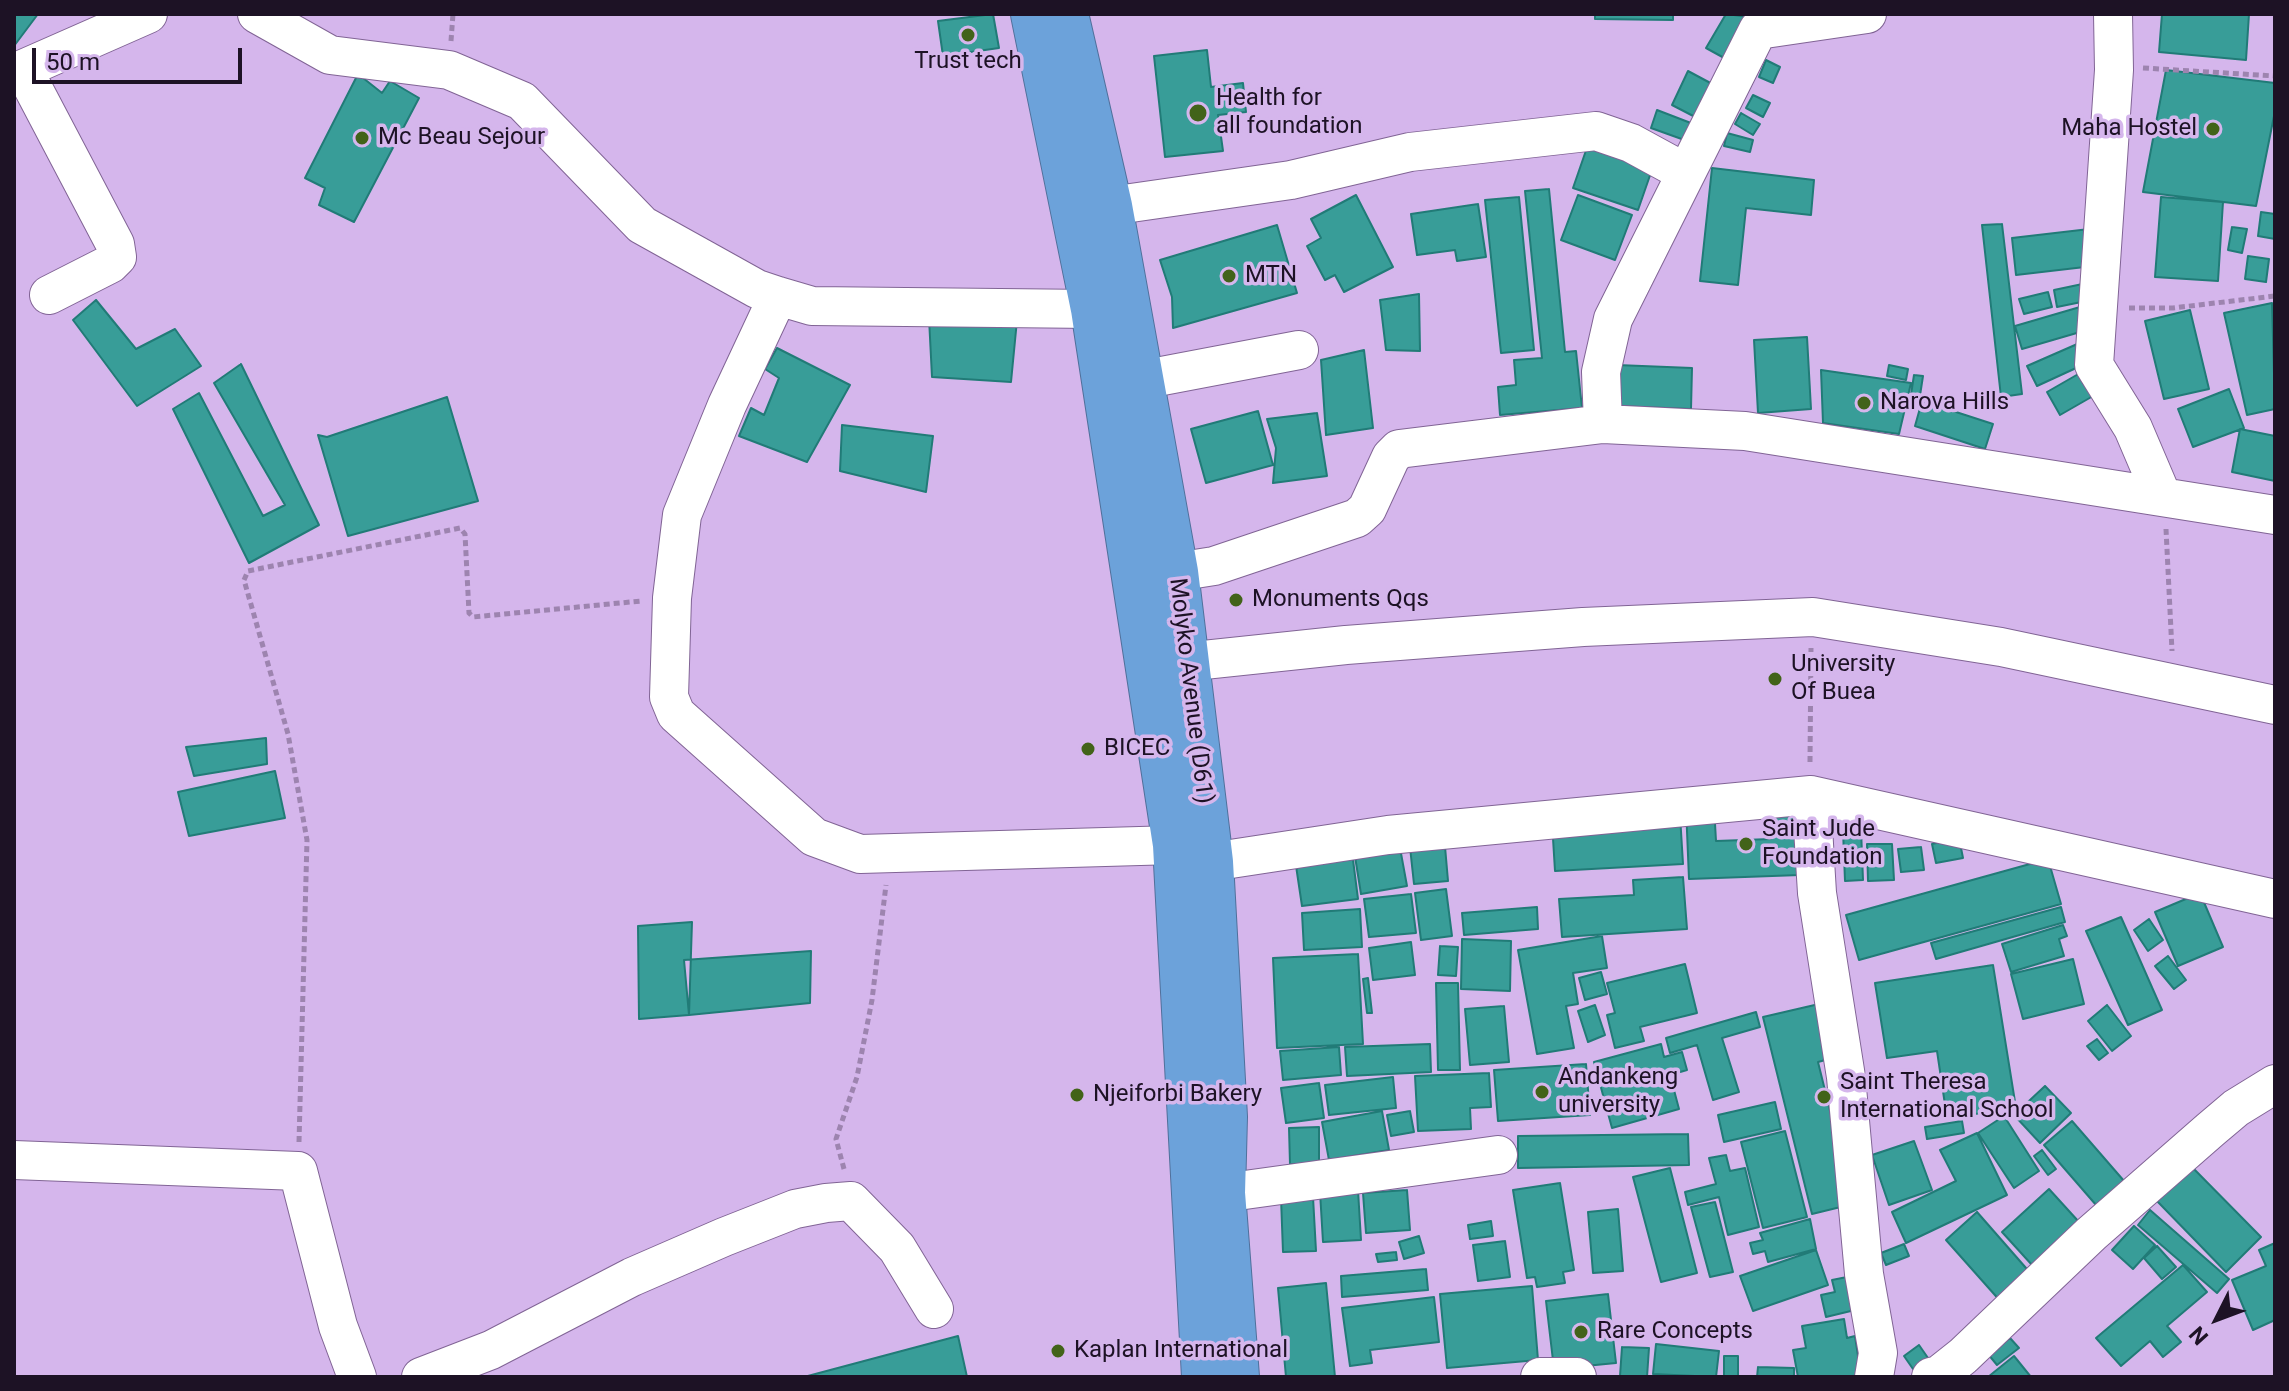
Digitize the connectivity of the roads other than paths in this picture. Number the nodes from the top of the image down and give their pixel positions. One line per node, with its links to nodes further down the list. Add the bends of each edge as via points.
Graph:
1 (148, 14): 8 (street)
2 (257, 14): 12 (street, via 330,55 449,70 522,101 642,225)
3 (1033, 14): 13 (highway, Molyko Avenue (D61))
4 (1066, 14): 10 (highway, Molyko Avenue (D61))
5 (1867, 14): 7 (street)
6 (2113, 14): 17 (street, via 2114,70 2094,365 2133,428)
7 (1759, 22): 9 (street)
8 (18, 71): 11 (street, via 115,244 117,257)
9 (1686, 173): 10 (street, via 1596,131 1410,152 1291,180); 16 (street, via 1613,319 1601,372)
10 (1110, 206): 15 (highway, Molyko Avenue (D61))
11 (49, 295)
12 (778, 296): 13 (street, via 812,306); 23 (street, via 682,515 672,598 669,697 676,714 814,837 860,854)
13 (1093, 309): 20 (highway, Molyko Avenue (D61))
14 (1299, 350): 15 (street)
15 (1141, 380): 19 (highway, Molyko Avenue (D61))
16 (1603, 424): 17 (street, via 1745,431); 19 (street, via 1399,449 1357,518 1214,566)
17 (2162, 496): 18 (street)
18 (2275, 515)
19 (1176, 572): 20 (highway, Molyko Avenue (D61))
20 (1167, 663): 21 (street, via 1583,627 1813,617 2001,647); 23 (highway, Molyko Avenue (D61))
21 (2275, 705)
22 (1811, 795): 23 (street); 24 (street); 36 (street, via 1817,893 1846,1077 1864,1274 1878,1353)
23 (1193, 853): 28 (highway, Molyko Avenue (D61), via 1225,1117); 32 (highway, Molyko Avenue (D61))
24 (2275, 899)
25 (2275, 1084): 37 (street, via 2227,1115 1963,1356)
26 (1498, 1155): 28 (street)
27 (14, 1160): 30 (street, via 298,1171 338,1326)
28 (1223, 1193): 33 (highway, Molyko Avenue (D61))
29 (934, 1309): 31 (street, via 897,1248 851,1201 795,1209 724,1237 632,1277 491,1350)
30 (357, 1377)
31 (421, 1377)
32 (1204, 1377)
33 (1237, 1377)
34 (1540, 1377): 35 (street)
35 (1577, 1377)
36 (1874, 1377)
37 (1931, 1377)

